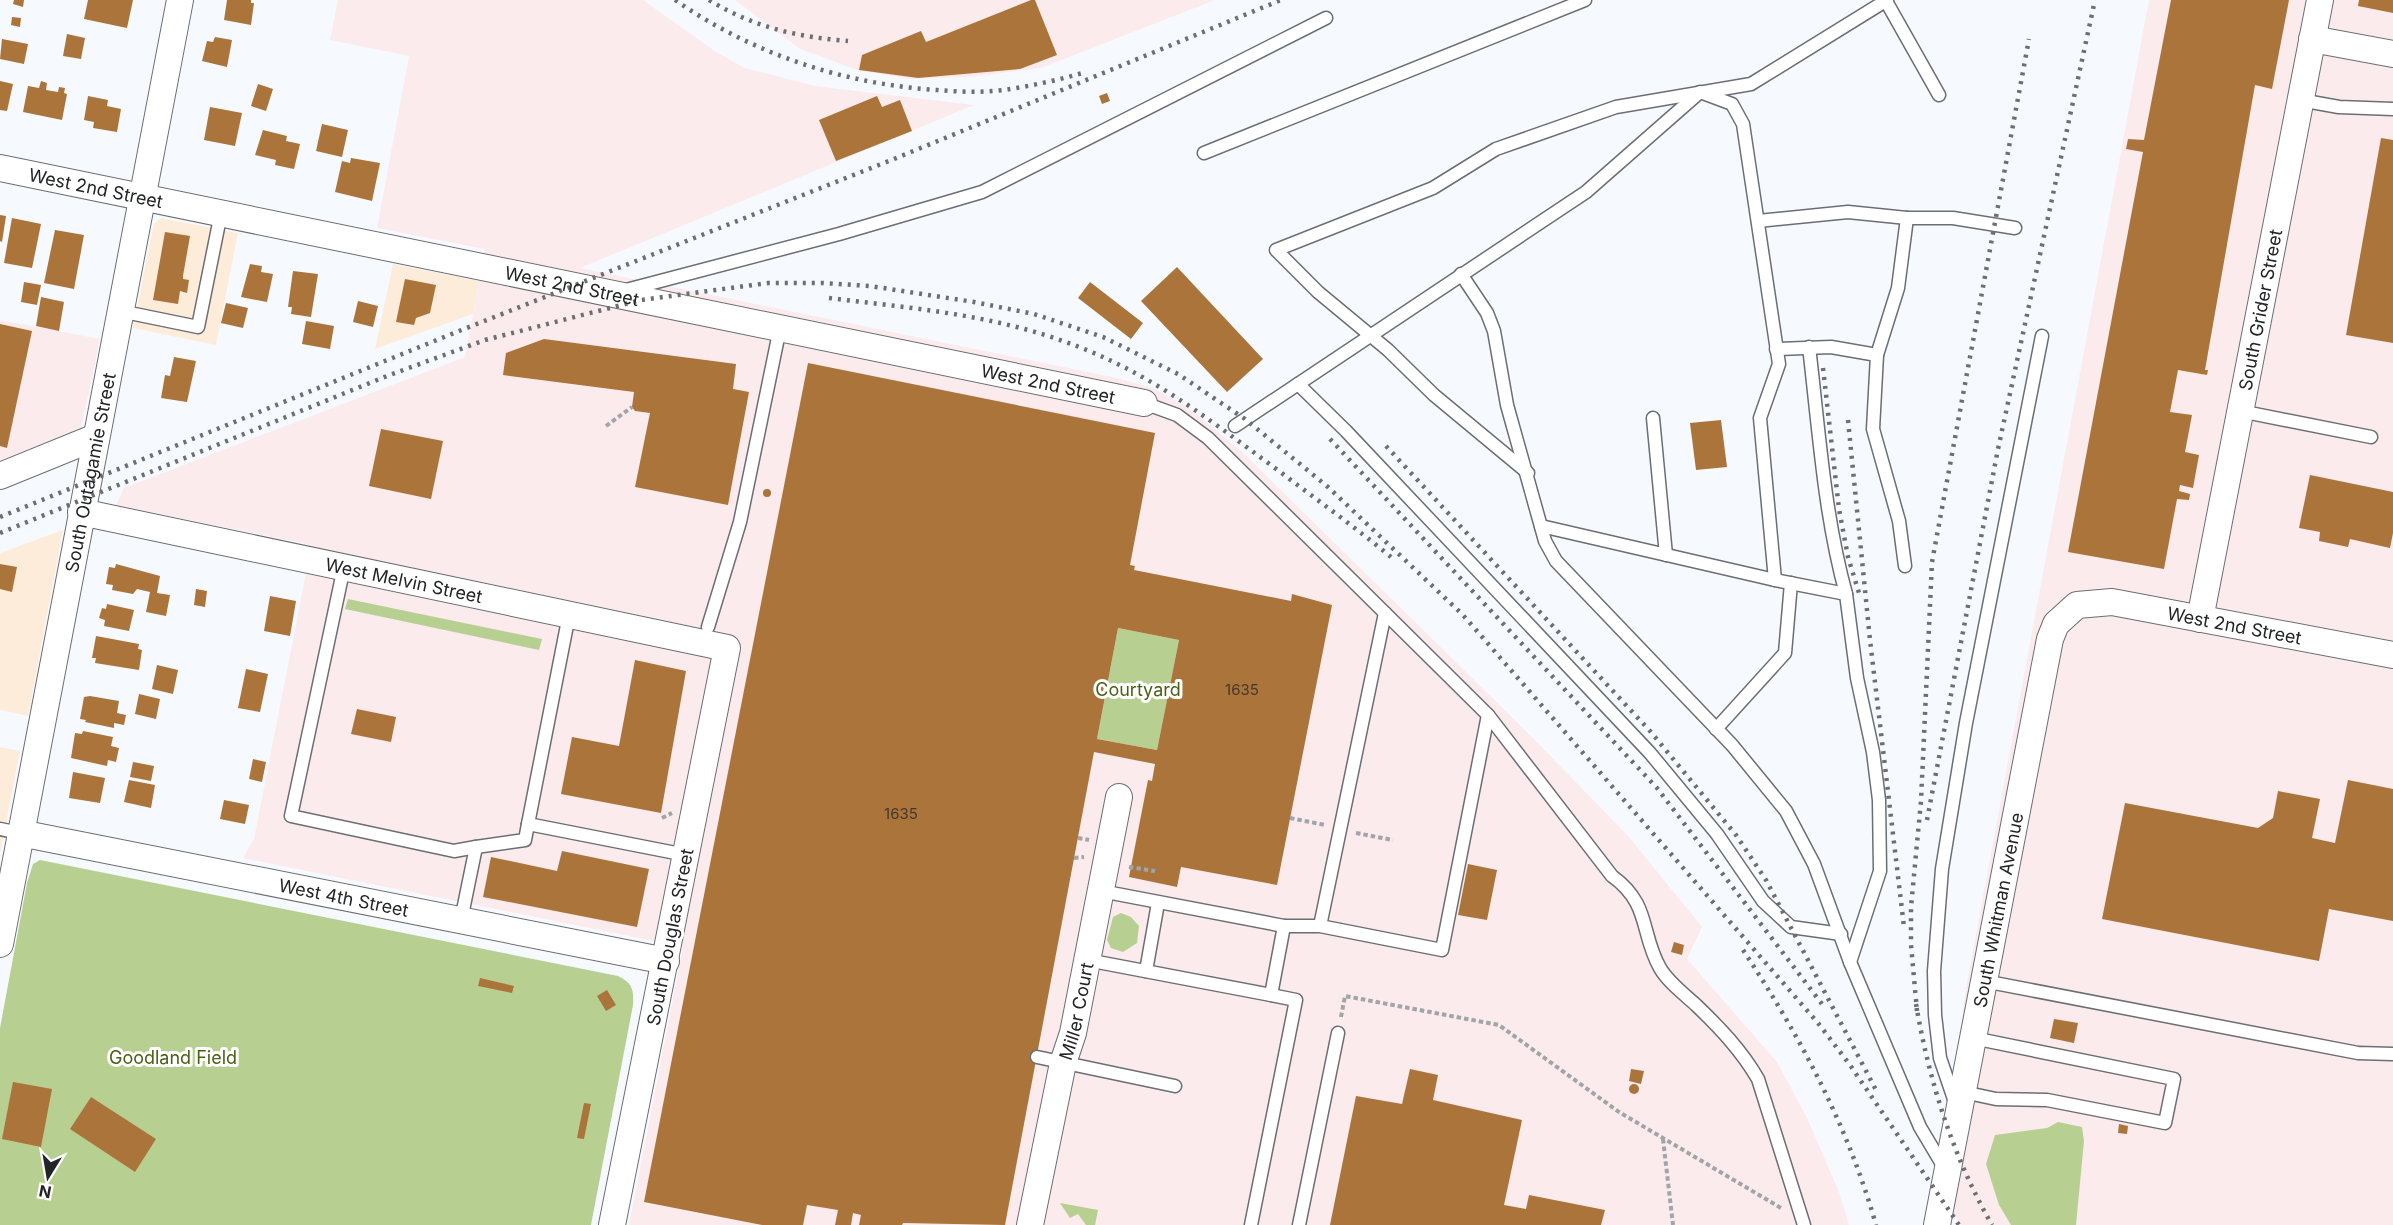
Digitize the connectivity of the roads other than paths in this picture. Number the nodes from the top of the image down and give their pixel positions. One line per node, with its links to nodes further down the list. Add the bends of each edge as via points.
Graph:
1 (180, 0): 14 (street, South Outagamie Street)
2 (1585, 0): 12 (lane)
3 (1887, 0): 8 (lane, via 1750,84); 9 (lane)
4 (2320, 0): 6 (street, South Grider Street)
5 (1326, 18): 20 (lane, via 982,192)
6 (2312, 39): 7 (street); 10 (street, South Grider Street)
7 (2393, 54)
8 (1700, 92): 17 (lane, via 1732,104 1740,115); 19 (lane, via 1586,192); 23 (lane, via 1616,107 1496,149 1433,188 1276,250)
9 (1939, 95)
10 (2300, 100): 11 (lane, via 2339,107); 30 (street, South Grider Street)
11 (2393, 109)
12 (1204, 153)
13 (0, 168): 14 (street, West 2nd Street)
14 (142, 197): 15 (street, West 2nd Street); 21 (street, South Outagamie Street)
15 (221, 213): 20 (street, West 2nd Street); 21 (lane, via 198,327)
16 (1907, 218): 17 (lane, via 1848,212); 18 (lane, via 1962,219); 27 (lane, via 1898,288)
17 (1758, 221): 26 (lane)
18 (2015, 228)
19 (1461, 274): 23 (lane); 35 (lane, via 1494,331 1507,405)
20 (609, 294): 22 (street, West 2nd Street)
21 (120, 311): 33 (street, South Outagamie Street)
22 (780, 328): 29 (street, West 2nd Street); 49 (lane, via 742,516)
23 (1371, 336): 28 (lane); 35 (lane)
24 (2042, 336): 78 (lane, via 1966,723 1942,869 1934,971 1935,1015 1940,1058)
25 (1809, 347): 26 (lane); 27 (lane); 44 (lane, via 1828,517)
26 (1776, 349): 42 (lane, via 1779,364 1760,418)
27 (1877, 355): 40 (lane, via 1873,429 1899,521)
28 (1298, 384): 32 (lane); 64 (lane, via 1650,753 1717,834 1763,901 1791,927)
29 (1144, 403): 46 (lane, via 1177,415 1208,438)
30 (2240, 411): 34 (lane); 48 (street, South Grider Street)
31 (1653, 418): 39 (lane)
32 (1235, 426)
33 (96, 437): 36 (street); 37 (street, South Outagamie Street)
34 (2371, 437)
35 (1528, 474): 38 (lane)
36 (0, 476)
37 (81, 513): 41 (street, West Melvin Street); 56 (street, South Outagamie Street)
38 (1541, 526): 39 (lane); 53 (lane, via 1556,561)
39 (1666, 555): 42 (lane)
40 (1905, 566)
41 (344, 567): 47 (street, West Melvin Street); 57 (lane, via 291,816 454,851)
42 (1775, 580): 43 (lane)
43 (1791, 583): 44 (lane); 53 (lane, via 1785,653)
44 (1846, 594): 68 (lane, via 1879,800 1880,870)
45 (2077, 605): 48 (street, West 2nd Street, via 2112,603); 70 (street, South Whitman Avenue, via 2056,624 2050,639)
46 (1385, 613): 52 (lane); 63 (lane)
47 (569, 615): 50 (street, West Melvin Street); 55 (lane)
48 (2200, 619): 51 (street, West 2nd Street)
49 (708, 627)
50 (727, 648): 58 (street, South Douglas Street)
51 (2393, 655)
52 (1488, 714): 63 (lane, via 1442,950); 80 (lane, via 1612,876 1633,896 1660,968 1748,1062 1758,1079)
53 (1716, 729): 64 (lane, via 1786,811 1814,864)
54 (1119, 797): 59 (street, Miller Court)
55 (528, 824): 57 (lane, via 525,840); 58 (lane)
56 (10, 831): 61 (street, West 4th Street); 65 (street, South Outagamie Street)
57 (476, 847): 61 (lane)
58 (686, 855): 67 (street, South Douglas Street)
59 (1101, 891): 60 (lane); 66 (street, Miller Court)
60 (1158, 903): 62 (lane); 69 (lane)
61 (460, 921): 67 (street, West 4th Street)
62 (1284, 926): 63 (lane); 71 (lane)
63 (1320, 926)
64 (1841, 934): 68 (lane)
65 (0, 944)
66 (1087, 960): 69 (lane); 76 (street, Miller Court)
67 (666, 961): 81 (street, South Douglas Street)
68 (1851, 962): 79 (lane, via 1920,1127)
69 (1146, 971): 71 (lane)
70 (1984, 981): 73 (street, South Whitman Avenue); 74 (lane, via 2358,1053)
71 (1271, 995): 83 (lane, via 1296,1000)
72 (1338, 1033): 84 (lane)
73 (1974, 1038): 78 (street, South Whitman Avenue); 78 (lane, via 2174,1079 2165,1123 2047,1100)
74 (2393, 1054)
75 (1037, 1058): 76 (lane)
76 (1063, 1063): 77 (lane); 82 (street, Miller Court)
77 (1175, 1086)
78 (1961, 1103): 79 (street, South Whitman Avenue)
79 (1947, 1173): 85 (street, South Whitman Avenue)
80 (1804, 1223)
81 (612, 1225)
82 (1030, 1225)
83 (1251, 1225)
84 (1299, 1225)
85 (1937, 1225)

